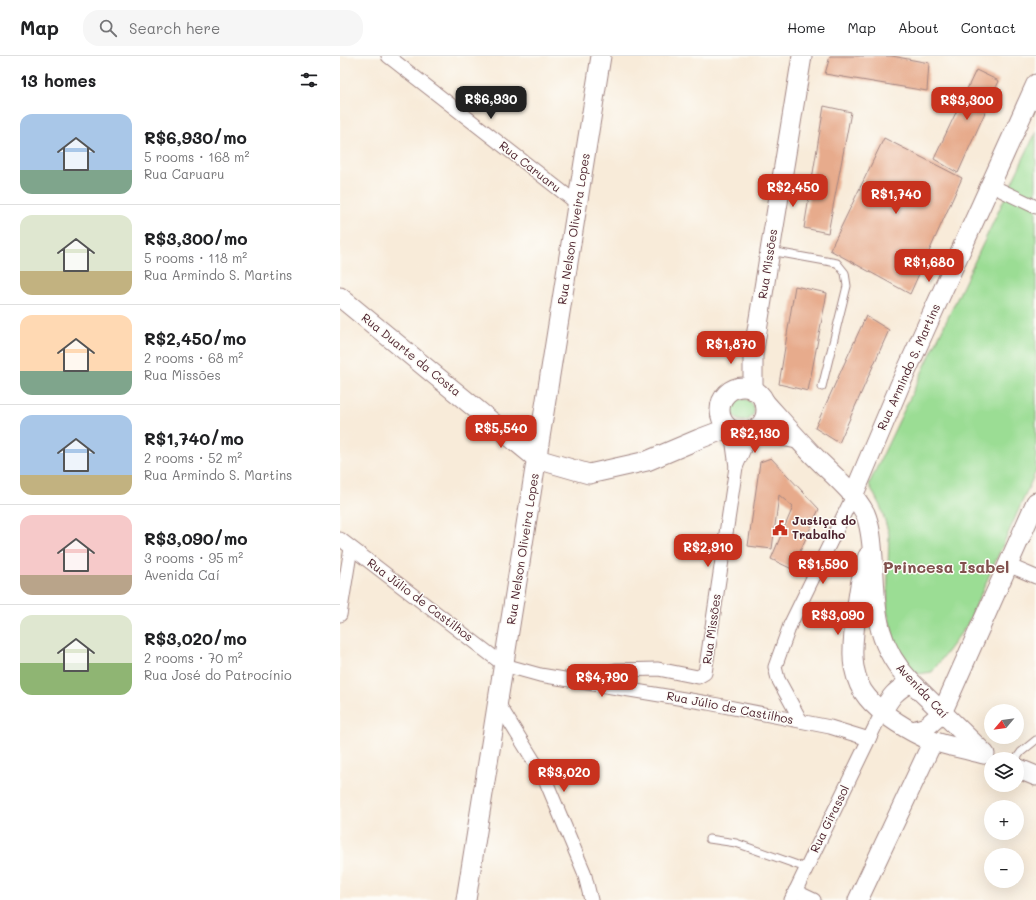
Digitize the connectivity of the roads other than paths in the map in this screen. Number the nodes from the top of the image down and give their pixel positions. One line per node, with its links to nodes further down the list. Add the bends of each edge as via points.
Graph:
1 (388, 56): 6 (street, Rua Caruaru)
2 (601, 56): 6 (street, Rua Nelson Oliveira Lopes)
3 (802, 56): 8 (street, Rua Missões)
4 (1036, 84): 5 (street, Rua Armindo S. Martins)
5 (990, 186): 7 (street); 17 (street, Rua Armindo S. Martins)
6 (578, 204): 15 (street, Rua Nelson Oliveira Lopes)
7 (1036, 207)
8 (770, 251): 10 (lane, via 837,263 845,273 847,286); 11 (street, Rua Missões, via 753,355)
9 (340, 297): 15 (street, Rua Duarte da Costa)
10 (822, 387)
11 (752, 393): 12 (street, via 732,390 726,394 720,407); 13 (street, via 766,409 760,425); 14 (street, Avenida Caí)
12 (726, 424): 13 (street, via 738,433); 15 (street, Rua Duarte da Costa, via 699,439 647,461 589,474); 16 (street, Rua Missões)
13 (753, 431): 14 (street); 16 (street, Rua Missões)
14 (797, 439): 17 (street, Avenida Caí)
15 (537, 458): 25 (street, Rua Nelson Oliveira Lopes)
16 (736, 467): 26 (street, Rua Missões, via 705,673 698,677 658,668 616,670)
17 (853, 496): 20 (street, Avenida Caí, via 865,514); 31 (street, via 790,625 775,667 778,679)
18 (1036, 502): 22 (street)
19 (340, 539): 21 (street, Rua Júlio de Castilhos)
20 (872, 545): 27 (street, Avenida Caí, via 875,601 882,638 893,660); 29 (street, Avenida Caí, via 859,587 853,653 854,666 862,691)
21 (351, 548): 24 (street); 25 (street, Rua Júlio de Castilhos)
22 (1008, 565): 23 (street); 30 (street)
23 (1036, 577)
24 (340, 615)
25 (504, 665): 26 (street, Rua Júlio de Castilhos, via 540,675); 28 (street, Rua Nelson Oliveira Lopes)
26 (576, 680): 31 (street, Rua Júlio de Castilhos)
27 (911, 682): 29 (street, via 894,693); 30 (street, Avenida Caí)
28 (498, 703): 44 (street, Rua Nelson Oliveira Lopes); 45 (street, via 545,779 584,872)
29 (882, 712): 32 (street, Avenida Caí); 33 (street)
30 (942, 713): 32 (street, via 926,728); 36 (street, Avenida Caí)
31 (801, 722): 33 (street, Rua Júlio de Castilhos, via 830,727)
32 (913, 731): 35 (street, Avenida Caí)
33 (869, 739): 42 (street, Rua Girassol)
34 (1036, 740): 37 (lane)
35 (932, 741): 38 (street, Avenida Caí); 47 (street)
36 (985, 752)
37 (1021, 752)
38 (984, 755)
39 (1024, 771): 40 (street)
40 (1036, 776)
41 (709, 839): 42 (lane, via 736,843)
42 (806, 868): 43 (street, Rua Girassol)
43 (793, 896): 46 (street)
44 (466, 900)
45 (592, 900)
46 (814, 900)
47 (858, 900)

